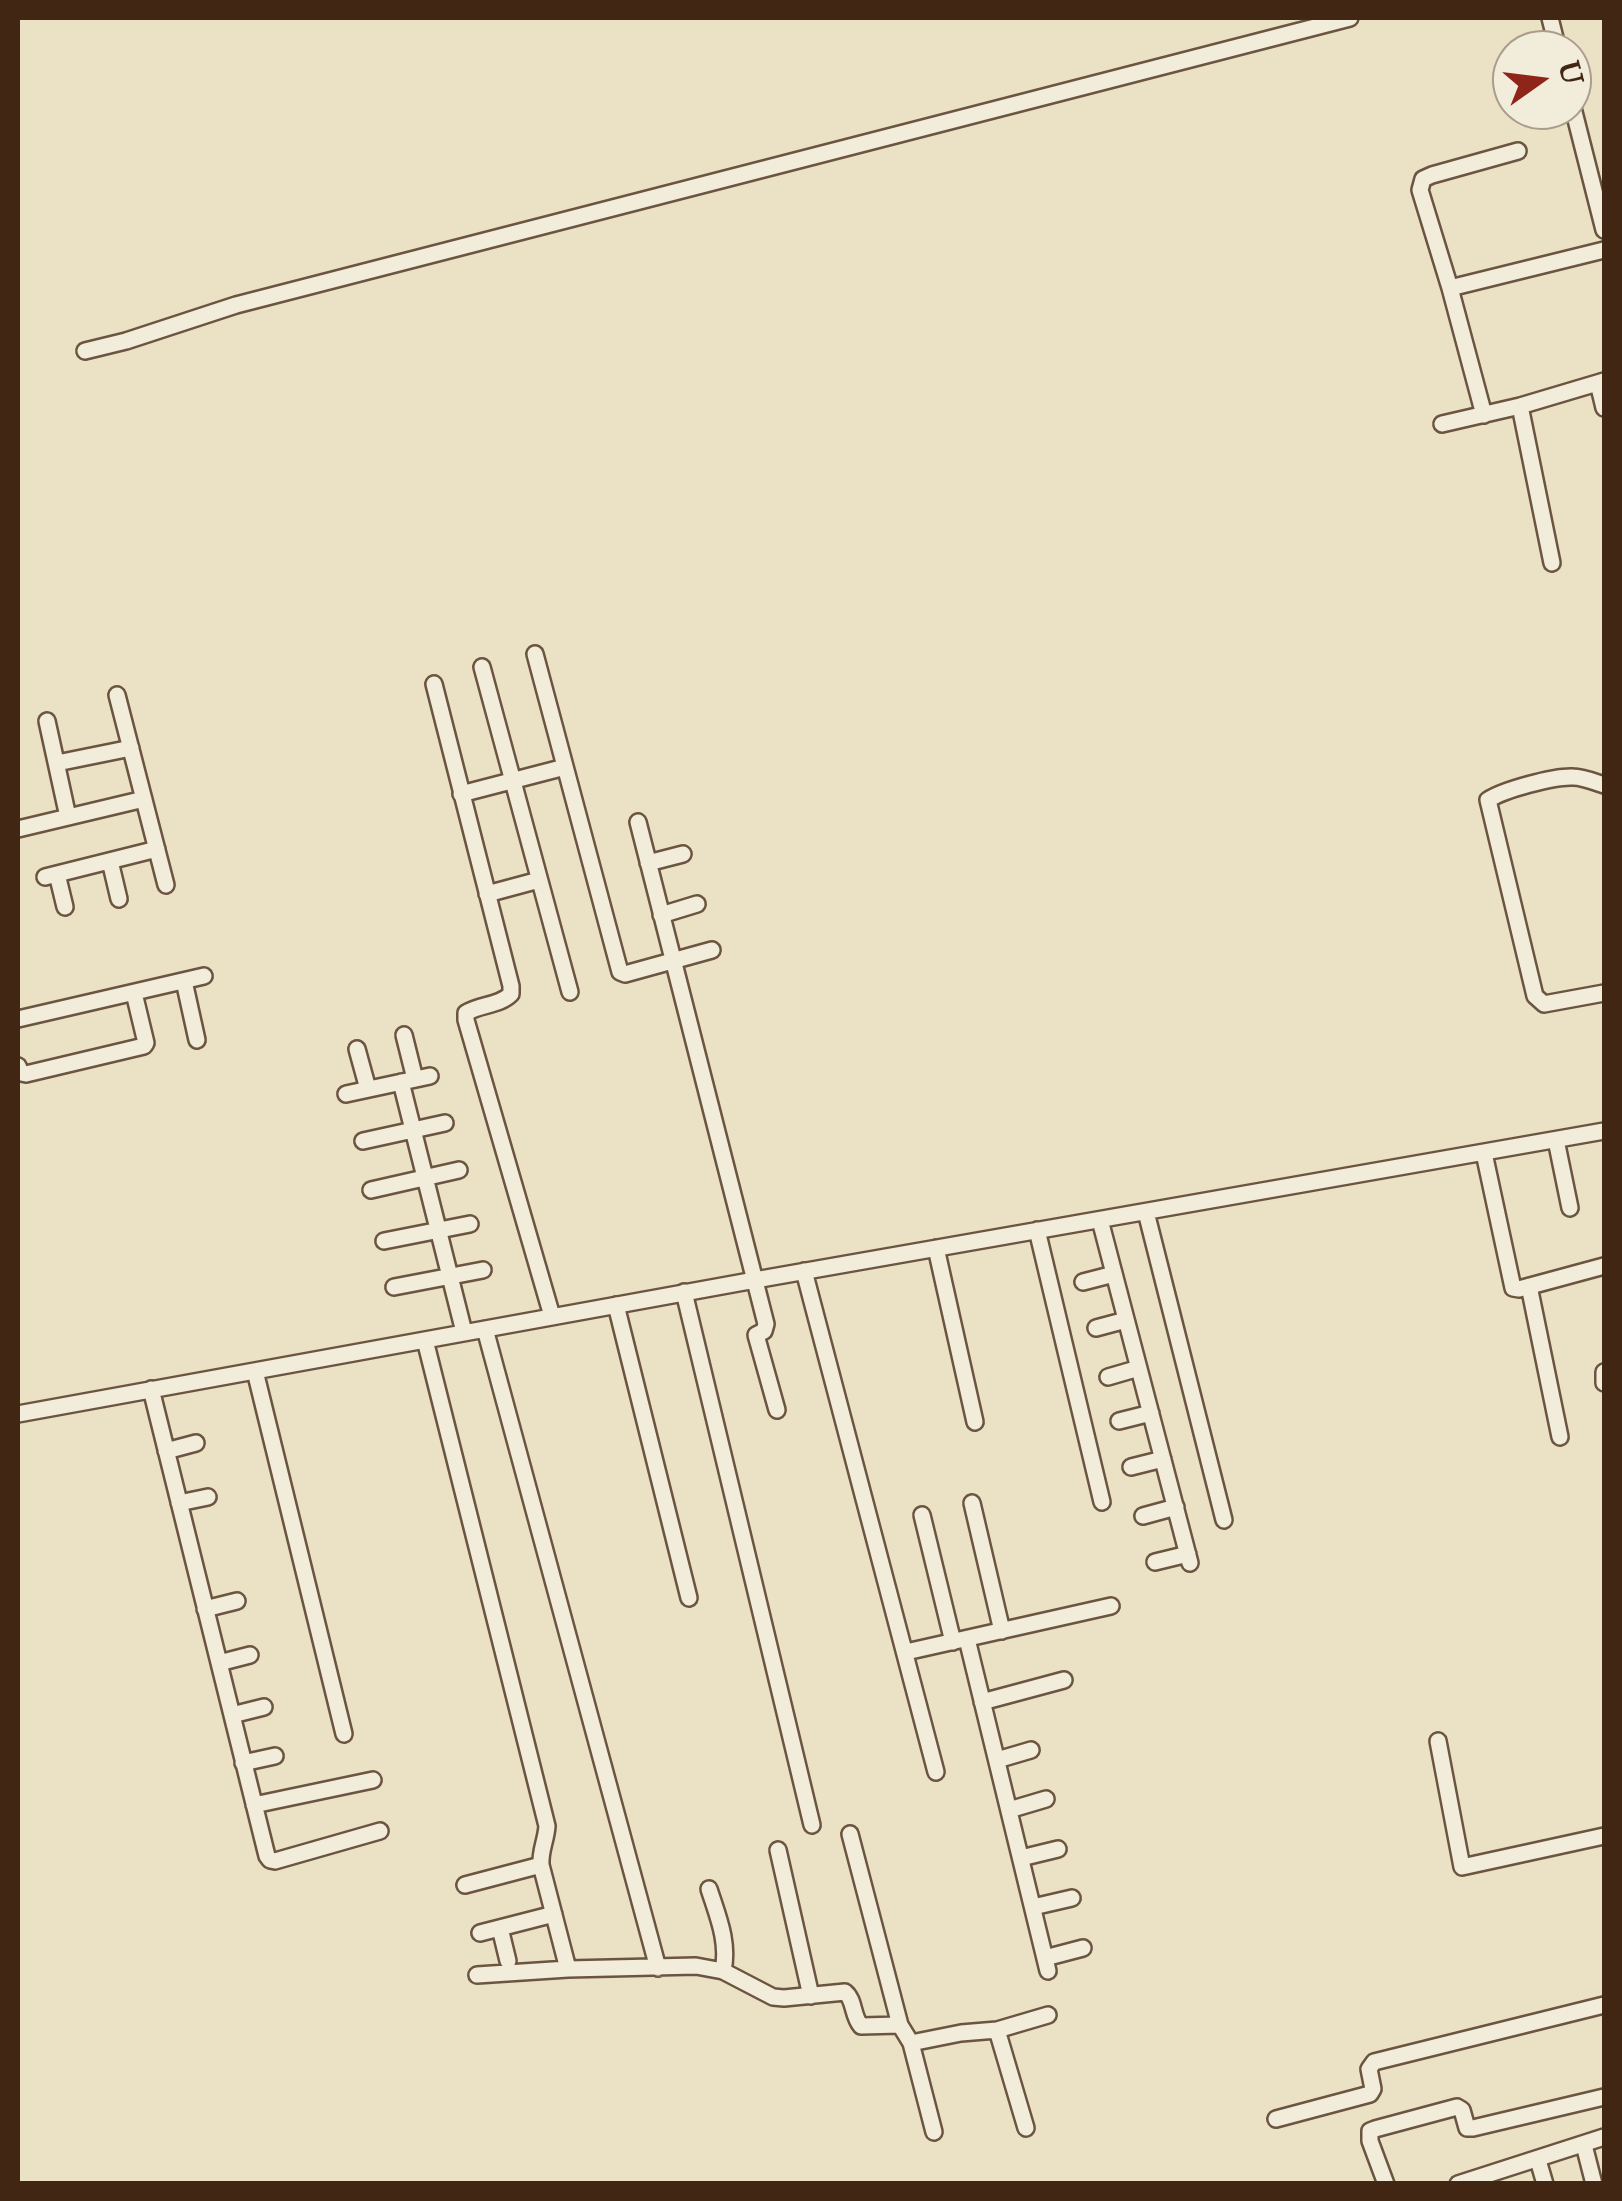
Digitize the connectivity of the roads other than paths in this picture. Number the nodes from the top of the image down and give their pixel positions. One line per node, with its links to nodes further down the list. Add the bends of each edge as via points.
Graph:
1 (1350, 18): 7 (street, via 254,300)
2 (1579, 130): 4 (street)
3 (1518, 151): 6 (street, via 1421,182)
4 (1604, 230)
5 (1604, 250): 6 (street)
6 (1450, 288): 11 (street)
7 (84, 351)
8 (1601, 382): 9 (street); 10 (street)
9 (1520, 406): 11 (street); 13 (street)
10 (1604, 408)
11 (1484, 415): 12 (street)
12 (1442, 424)
13 (1552, 564)
14 (535, 654): 21 (street)
15 (482, 668): 22 (street)
16 (434, 684): 24 (street)
17 (117, 695): 19 (street)
18 (47, 721): 20 (street)
19 (131, 748): 20 (street); 25 (street)
20 (56, 763): 26 (street)
21 (565, 767): 22 (street); 41 (street, via 620,972)
22 (512, 780): 24 (street); 33 (street)
23 (1604, 785): 45 (street, via 1575,776 1488,800 1535,996 1544,1004)
24 (461, 794): 35 (street)
25 (144, 799): 26 (street); 29 (street)
26 (68, 817): 28 (street)
27 (638, 822): 32 (street)
28 (18, 828)
29 (157, 849): 31 (street); 34 (street)
30 (683, 854): 32 (street)
31 (110, 861): 36 (street); 38 (street, via 51,875)
32 (648, 863): 39 (street)
33 (539, 880): 35 (street); 44 (street)
34 (166, 884)
35 (487, 894): 83 (street, via 511,994 471,1010 466,1020)
36 (119, 899)
37 (698, 904): 39 (street)
38 (65, 908)
39 (661, 914): 41 (street)
40 (712, 950): 41 (street)
41 (673, 960): 77 (street)
42 (204, 976): 43 (street)
43 (184, 981): 46 (street); 49 (street)
44 (570, 992)
45 (1604, 993)
46 (134, 994): 47 (street); 51 (street, via 144,1046 26,1074)
47 (18, 1019)
48 (404, 1035): 52 (street)
49 (198, 1040)
50 (357, 1049): 53 (street)
51 (18, 1066)
52 (415, 1079): 53 (street); 56 (street)
53 (368, 1089): 54 (street)
54 (346, 1094)
55 (444, 1124): 56 (street)
56 (413, 1130): 59 (street); 62 (street)
57 (1604, 1132): 58 (street)
58 (1556, 1140): 60 (street); 64 (street)
59 (362, 1141)
60 (1484, 1153): 65 (street); 79 (street, via 1513,1288)
61 (459, 1170): 62 (street)
62 (425, 1178): 63 (street); 68 (street)
63 (371, 1190)
64 (1570, 1208)
65 (1146, 1212): 66 (street); 112 (street)
66 (1100, 1220): 69 (street); 75 (street)
67 (470, 1224): 68 (street)
68 (438, 1230): 70 (street); 76 (street)
69 (1038, 1230): 71 (street); 106 (street)
70 (384, 1240)
71 (936, 1248): 74 (street); 99 (street)
72 (1604, 1266): 79 (street)
73 (483, 1270): 76 (street)
74 (804, 1271): 77 (street); 120 (street)
75 (1114, 1274): 78 (street); 84 (street)
76 (450, 1276): 80 (street); 87 (street)
77 (755, 1280): 81 (street); 95 (street, via 766,1324 756,1335)
78 (1084, 1282)
79 (1529, 1286): 100 (street)
80 (394, 1287)
81 (684, 1292): 82 (street); 138 (street)
82 (616, 1305): 83 (street); 114 (street)
83 (552, 1316): 85 (street)
84 (1126, 1320): 86 (street); 89 (street)
85 (485, 1328): 87 (street); 155 (street)
86 (1096, 1328)
87 (464, 1332): 88 (street)
88 (424, 1340): 90 (street); 145 (street, via 546,1826)
89 (1139, 1368): 92 (street); 96 (street)
90 (255, 1370): 94 (street); 127 (street)
91 (1604, 1372): 93 (street)
92 (1108, 1376)
93 (1604, 1384)
94 (150, 1390): 97 (street); 102 (street)
95 (777, 1410)
96 (1151, 1413): 98 (street); 103 (street)
97 (18, 1414)
98 (1120, 1421)
99 (975, 1422)
100 (1560, 1437)
101 (196, 1443): 102 (street)
102 (166, 1451): 108 (street)
103 (1163, 1459): 104 (street); 109 (street)
104 (1130, 1467)
105 (208, 1497): 108 (street)
106 (1102, 1502)
107 (972, 1503): 118 (street)
108 (179, 1504): 117 (street)
109 (1176, 1508): 111 (street); 113 (street, via 1189,1558)
110 (922, 1515): 119 (street)
111 (1144, 1516)
112 (1224, 1520)
113 (1155, 1562)
114 (688, 1598)
115 (237, 1601): 117 (street)
116 (1111, 1606): 118 (street)
117 (205, 1609): 122 (street)
118 (1002, 1631): 119 (street)
119 (960, 1640): 120 (street); 124 (street)
120 (906, 1652): 133 (street)
121 (250, 1655): 122 (street)
122 (219, 1663): 126 (street)
123 (1064, 1680): 124 (street)
124 (982, 1702): 131 (street)
125 (264, 1707): 126 (street)
126 (232, 1715): 132 (street)
127 (344, 1734)
128 (1438, 1741): 141 (street, via 1462,1867)
129 (1031, 1750): 131 (street)
130 (275, 1756): 132 (street)
131 (996, 1760): 137 (street)
132 (243, 1763): 136 (street)
133 (936, 1772)
134 (373, 1780): 136 (street)
135 (1046, 1799): 137 (street)
136 (254, 1805): 139 (street, via 272,1861)
137 (1008, 1810): 144 (street)
138 (812, 1825)
139 (380, 1831)
140 (850, 1834): 162 (street)
141 (1604, 1836)
142 (1058, 1849): 144 (street)
143 (778, 1850): 159 (street)
144 (1020, 1858): 149 (street)
145 (541, 1865): 146 (street); 150 (street)
146 (465, 1885)
147 (708, 1889): 157 (street, via 724,1936)
148 (1072, 1898): 149 (street)
149 (1032, 1907): 153 (street, via 1047,1964)
150 (554, 1914): 151 (street); 156 (street)
151 (500, 1928): 152 (street); 154 (street)
152 (480, 1934)
153 (1083, 1948)
154 (508, 1961)
155 (658, 1968): 156 (street); 157 (street)
156 (568, 1969): 158 (street)
157 (723, 1972): 159 (street, via 773,1997)
158 (477, 1975)
159 (810, 1996): 162 (street, via 845,1992 861,2026)
160 (1604, 2005): 166 (street, via 1374,2062 1370,2094)
161 (1048, 2014): 163 (street)
162 (900, 2026): 164 (street)
163 (997, 2030): 164 (street); 167 (street)
164 (910, 2043): 168 (street)
165 (1604, 2097): 173 (street, via 1473,2128 1466,2128 1457,2107 1374,2128 1370,2141)
166 (1276, 2119)
167 (1026, 2128)
168 (934, 2132)
169 (1604, 2138): 170 (street)
170 (1584, 2145): 171 (street); 176 (street)
171 (1538, 2160): 172 (street); 175 (street)
172 (1479, 2180): 174 (street)
173 (1386, 2184)
174 (1458, 2184)
175 (1545, 2184)
176 (1594, 2184)

